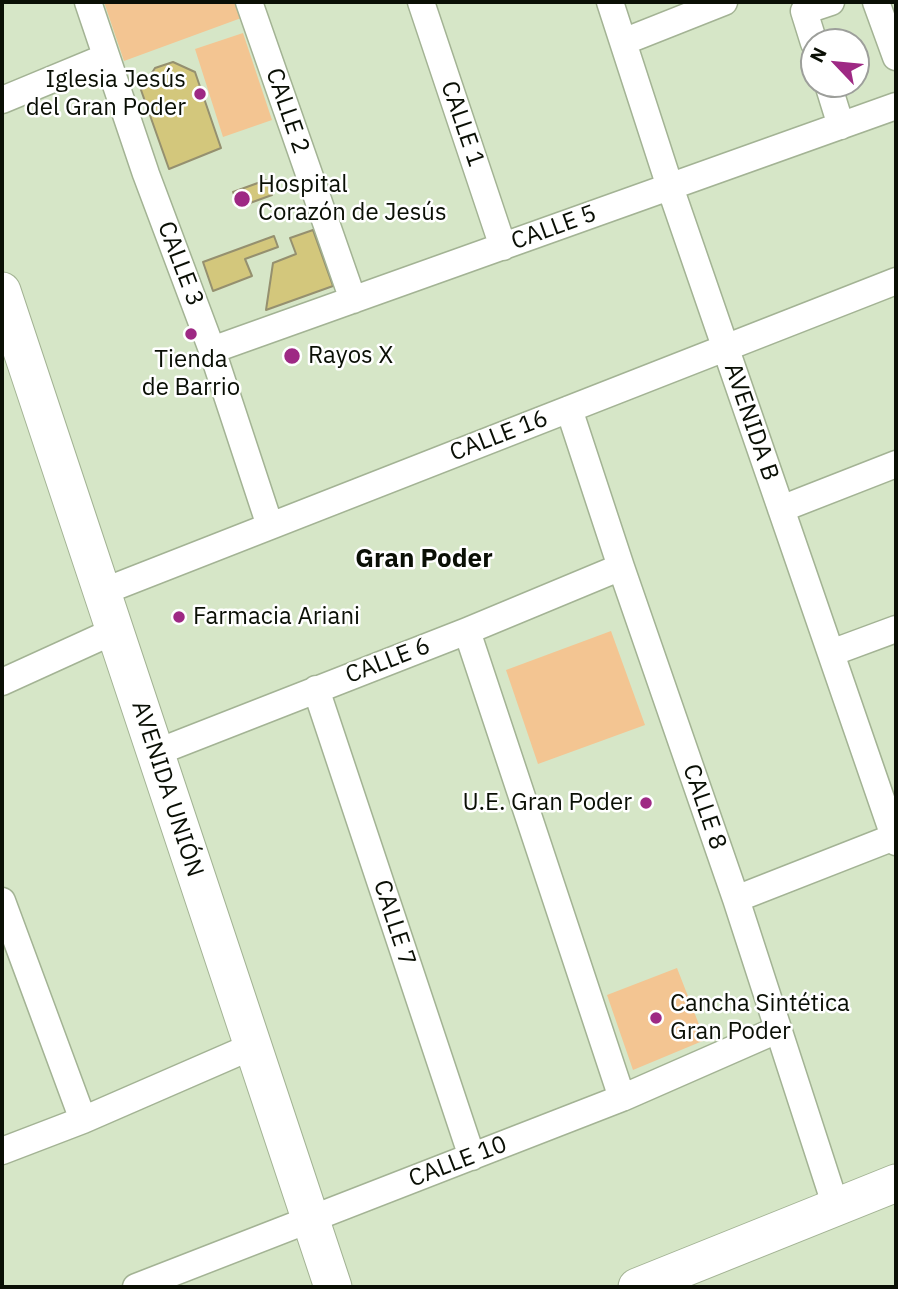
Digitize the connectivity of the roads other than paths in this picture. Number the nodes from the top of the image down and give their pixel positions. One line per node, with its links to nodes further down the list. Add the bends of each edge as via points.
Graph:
1 (88, 2): 10 (street, CALLE 3)
2 (249, 2): 20 (street, CALLE 2)
3 (421, 2): 17 (street, CALLE 1)
4 (610, 2): 9 (street, AVENIDA B)
5 (724, 2): 9 (street)
6 (831, 2): 8 (street, via 804,11)
7 (876, 2): 11 (street)
8 (809, 28)
9 (623, 42): 16 (street, AVENIDA B)
10 (106, 57): 13 (street); 23 (street, CALLE 3)
11 (896, 57)
12 (832, 98): 15 (street)
13 (2, 100)
14 (896, 106): 15 (street, CALLE 5)
15 (841, 126): 16 (street, CALLE 5)
16 (670, 187): 17 (street, CALLE 5); 22 (street, AVENIDA B)
17 (503, 247): 20 (street, CALLE 5)
18 (894, 287): 22 (street, CALLE 16)
19 (2, 292): 21 (street, AVENIDA UNIÓN)
20 (353, 300): 23 (street, CALLE 5)
21 (10, 347): 29 (street, AVENIDA UNIÓN)
22 (725, 348): 24 (street, CALLE 16); 26 (street, AVENIDA B)
23 (212, 350): 27 (street, CALLE 3)
24 (569, 409): 27 (street, CALLE 16); 28 (street, CALLE 8)
25 (896, 464): 26 (street)
26 (781, 509): 33 (street, AVENIDA B)
27 (270, 526): 29 (street, CALLE 16)
28 (621, 567): 32 (street, CALLE 6); 39 (street, CALLE 8)
29 (102, 592): 31 (street, AVENIDA UNIÓN)
30 (896, 629): 33 (street)
31 (114, 631): 34 (street); 36 (street, AVENIDA UNIÓN)
32 (467, 631): 35 (street, CALLE 6); 43 (street)
33 (831, 653): 37 (street, AVENIDA B)
34 (2, 682)
35 (316, 689): 36 (street, CALLE 6); 46 (street, CALLE 7)
36 (155, 753): 42 (street, AVENIDA UNIÓN)
37 (891, 810): 38 (street, AVENIDA B)
38 (895, 839): 39 (street)
39 (736, 899): 41 (street, CALLE 8)
40 (2, 901): 44 (street)
41 (778, 1030): 43 (street, CALLE 10); 48 (street, CALLE 8)
42 (253, 1046): 44 (street); 49 (street, AVENIDA UNIÓN)
43 (622, 1098): 46 (street, CALLE 10)
44 (83, 1120): 45 (street)
45 (2, 1151)
46 (472, 1157): 49 (street, CALLE 10)
47 (896, 1183): 48 (street)
48 (836, 1207): 52 (street)
49 (310, 1220): 50 (street, CALLE 10); 51 (street, AVENIDA UNIÓN)
50 (136, 1287)
51 (333, 1287)
52 (637, 1287)

